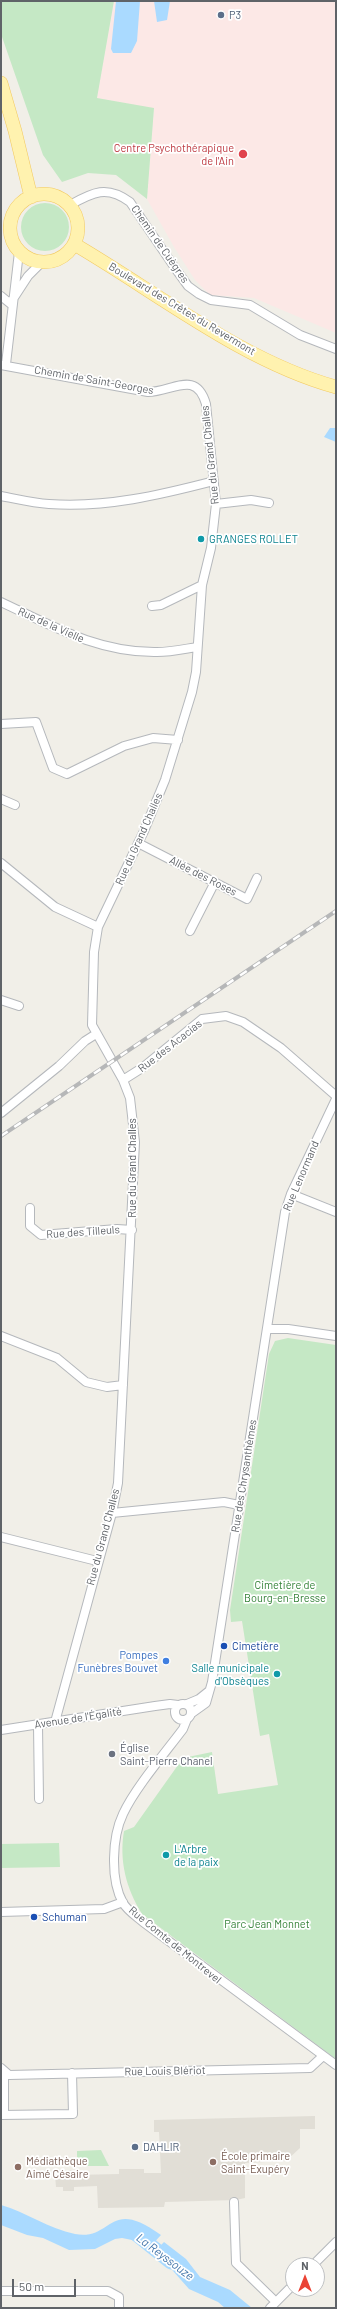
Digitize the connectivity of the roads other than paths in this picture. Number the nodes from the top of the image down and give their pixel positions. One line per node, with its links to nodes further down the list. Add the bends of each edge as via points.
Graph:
1 (1, 83): 2 (main road)
2 (30, 197): 3 (main road, via 52,195); 5 (main road, via 21,202 10,221 12,238)
3 (70, 205): 4 (main road, via 76,214 78,224); 9 (street, Chemin de Cuègres, via 98,192 122,196 135,208 188,286 199,294 210,300 250,306 306,338)
4 (74, 244): 6 (main road, via 61,258); 12 (main road, Boulevard des Crêtes du Revermont, via 234,343 286,368)
5 (20, 252): 6 (main road, via 34,261); 8 (street)
6 (42, 262): 8 (street, via 28,276)
7 (1, 296): 8 (street)
8 (13, 302): 10 (street)
9 (336, 349)
10 (3, 365): 11 (street, Chemin de Saint-Georges, via 148,392 160,392)
11 (185, 384): 13 (street, Rue du Grand Challes, via 195,386 204,398)
12 (336, 387)
13 (214, 481): 14 (street, via 134,500 84,505 48,504); 16 (street, Rue du Grand Challes)
14 (1, 496)
15 (269, 503): 16 (street, via 250,500)
16 (216, 504): 17 (street, Rue du Grand Challes, via 211,548)
17 (202, 585): 19 (street, via 161,605); 20 (street, Rue du Grand Challes)
18 (1, 602): 20 (street, Rue de la Vielle, via 82,640 114,648 157,652)
19 (152, 606)
20 (197, 647): 22 (street, Rue du Grand Challes, via 192,692)
21 (1, 724): 22 (street, via 36,722 53,768 68,774 124,746 153,738)
22 (178, 740): 25 (street, Rue du Grand Challes, via 165,780)
23 (1, 799): 24 (street)
24 (15, 805)
25 (138, 844): 28 (street, Allée des Roses); 29 (street, Rue du Grand Challes)
26 (1, 863): 29 (street, via 55,907)
27 (257, 878): 28 (street, Allée des Roses, via 248,899)
28 (215, 882): 30 (street)
29 (98, 927): 33 (street, Rue du Grand Challes, via 91,1012)
30 (190, 931)
31 (1, 1000): 32 (street)
32 (19, 1006)
33 (96, 1034): 34 (street, Rue du Grand Challes); 37 (street)
34 (123, 1080): 35 (street, Rue des Acacias, via 142,1068 202,1019 226,1016 243,1022 281,1048); 41 (street, Rue du Grand Challes, via 130,1098 135,1142)
35 (336, 1096)
36 (336, 1099): 38 (street, Rue Lenormand)
37 (1, 1113)
38 (291, 1194): 40 (street); 42 (street, Rue Lenormand, via 285,1212)
39 (30, 1208): 41 (street, Rue des Tilleuls, via 30,1226 41,1235)
40 (336, 1212)
41 (132, 1230): 45 (street, Rue du Grand Challes)
42 (268, 1329): 44 (street, via 284,1328); 46 (street, Rue des Chrysanthèmes)
43 (1, 1336): 45 (street, via 57,1358 86,1382 107,1386)
44 (336, 1336)
45 (123, 1385): 47 (street, Rue du Grand Challes, via 118,1483)
46 (239, 1504): 47 (street, via 224,1502); 50 (street, Rue des Chrysanthèmes)
47 (112, 1513): 49 (street, Rue du Grand Challes)
48 (1, 1537): 49 (street)
49 (97, 1561): 52 (street, Rue du Grand Challes)
50 (210, 1691): 51 (street, via 187,1704); 51 (street, Rue des Chrysanthèmes, via 206,1703)
51 (182, 1714): 52 (street, Avenue de l'Égalité, via 155,1706); 56 (street, Rue Comte de Montrevel, via 175,1740 133,1797 117,1831 114,1860)
52 (55, 1722): 53 (street, Avenue de l'Égalité)
53 (38, 1724): 54 (street, Avenue de l'Égalité); 55 (street)
54 (1, 1730)
55 (39, 1799)
56 (123, 1902): 57 (street, via 104,1909); 58 (street, Rue Comte de Montrevel, via 143,1922)
57 (1, 1912)
58 (323, 2056): 59 (street, Rue Comte de Montrevel); 61 (street, Rue Louis Blériot, via 310,2068)
59 (336, 2065)
60 (2, 2070): 61 (street, Rue Louis Blériot, via 10,2075); 62 (street)
61 (72, 2073): 62 (street, via 72,2114)
62 (3, 2115)
63 (234, 2202): 68 (street, via 236,2263)
64 (336, 2242): 65 (street)
65 (321, 2257)
66 (1, 2291): 69 (street, via 108,2291 119,2297)
67 (285, 2293): 68 (street)
68 (273, 2305)
69 (119, 2308)

